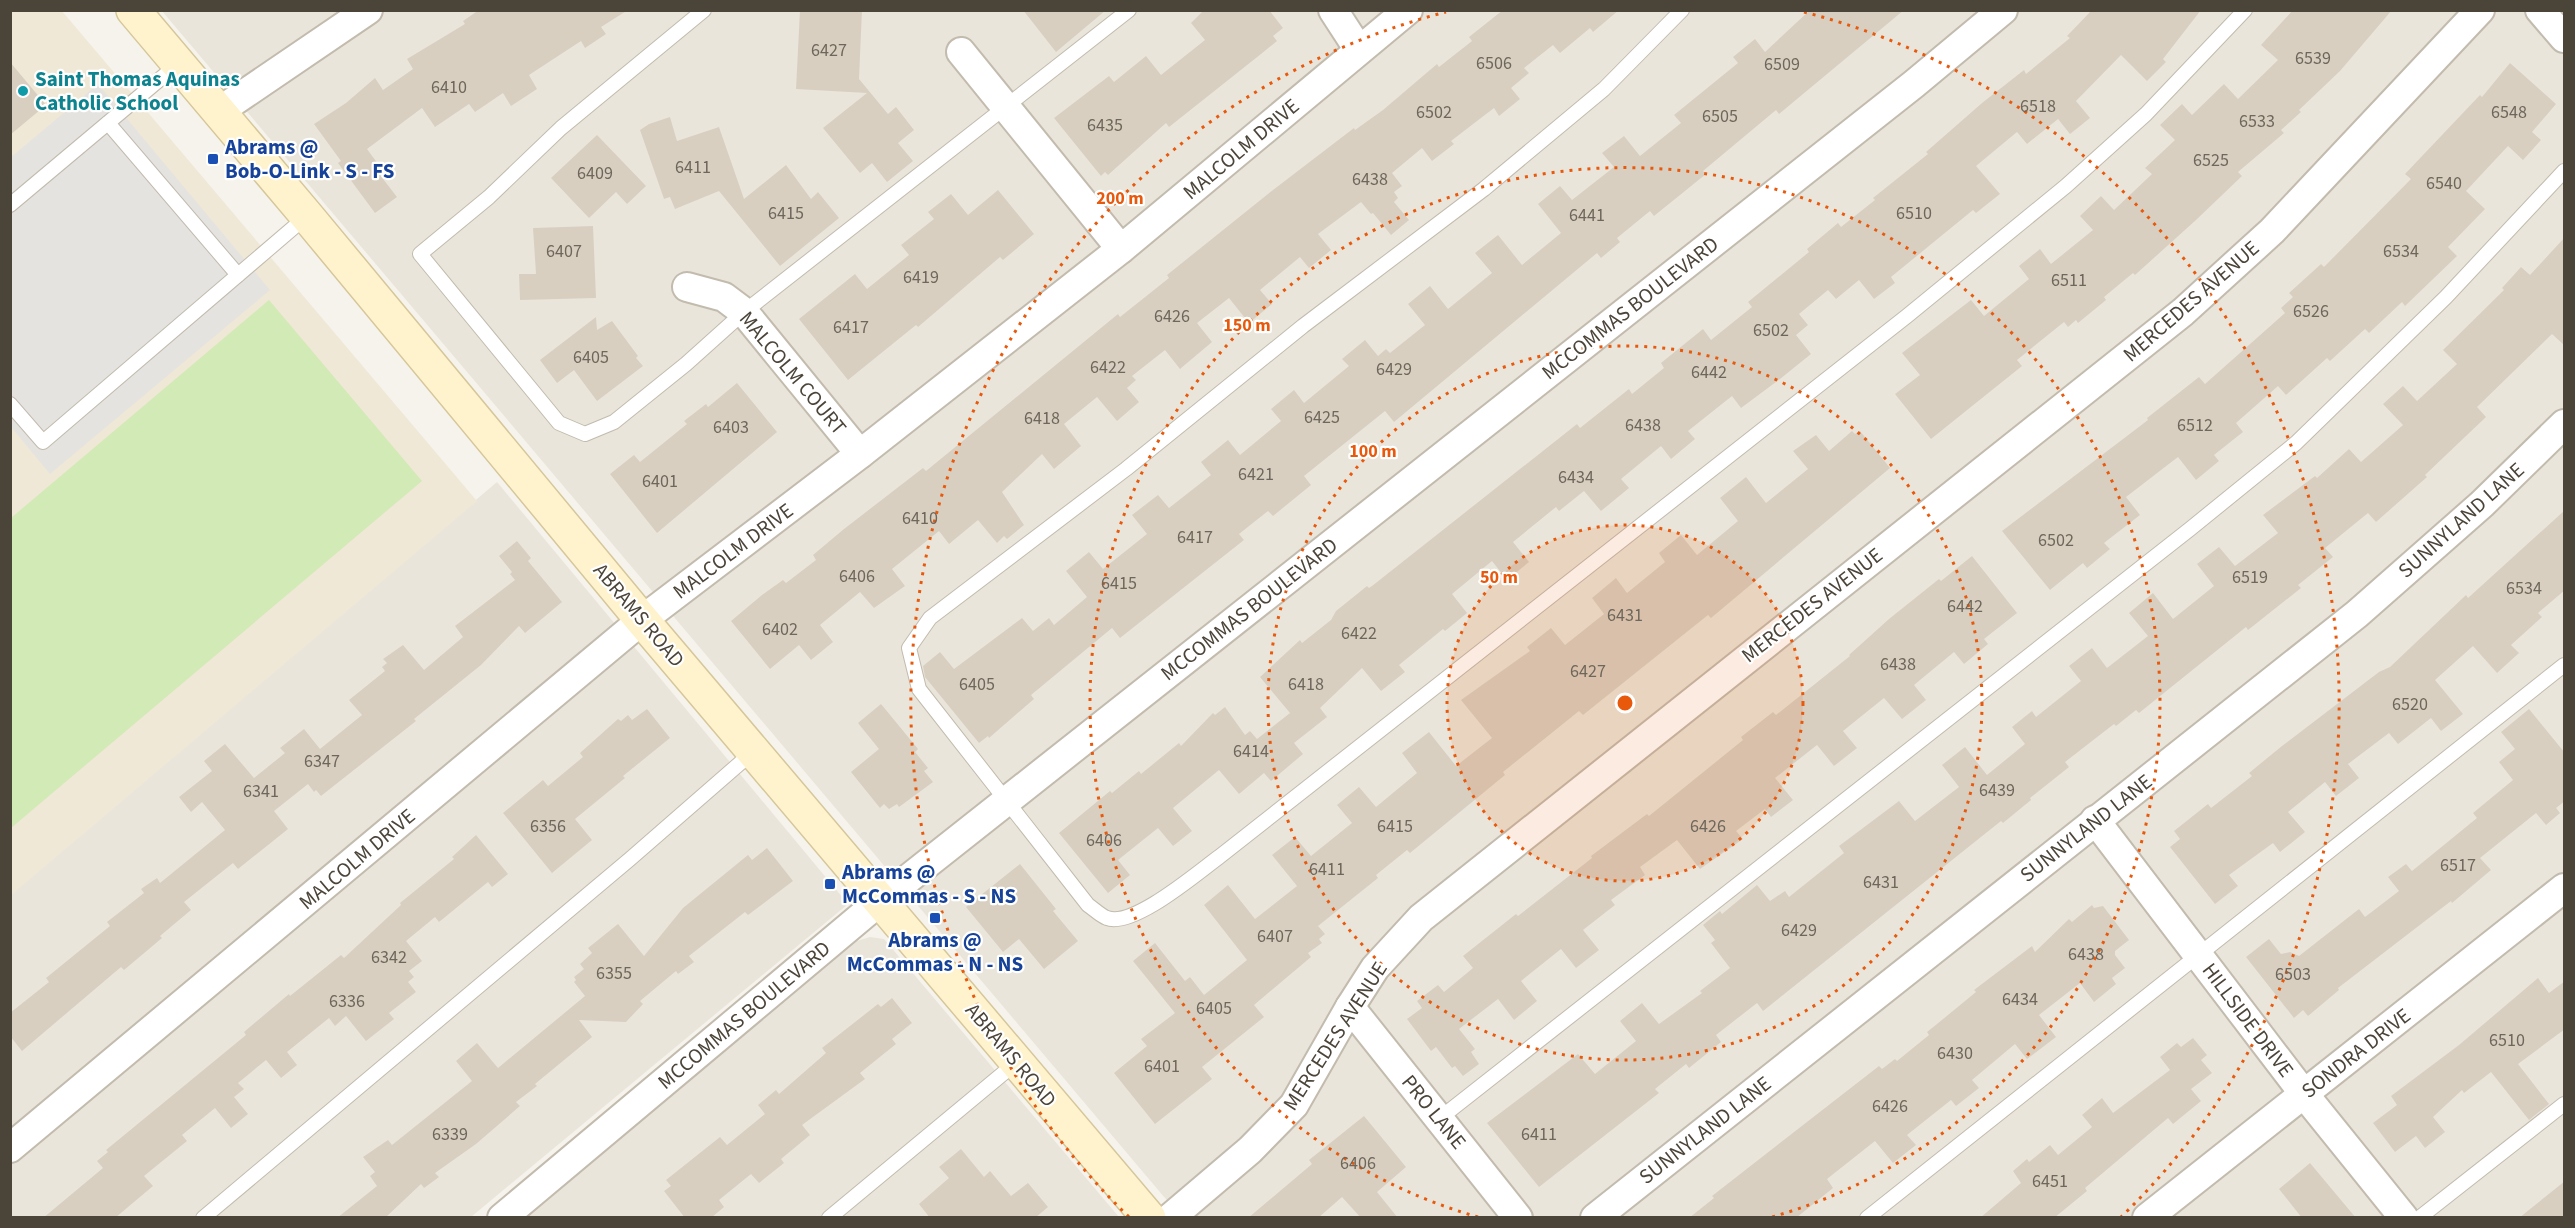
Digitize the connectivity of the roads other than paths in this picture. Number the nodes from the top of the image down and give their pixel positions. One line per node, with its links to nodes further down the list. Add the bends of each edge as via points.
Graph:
1 (133, 10): 15 (main road, ABRAMS ROAD)
2 (368, 10): 17 (street)
3 (704, 10): 25 (lane, via 561,128 420,254 559,423 585,434 614,422)
4 (1130, 10): 16 (lane)
5 (1333, 10): 13 (street)
6 (1408, 10): 13 (street, MALCOLM DRIVE)
7 (1682, 10): 32 (lane, via 1604,89 1484,189 930,618 909,648 919,689)
8 (2003, 10): 32 (street, MCCOMMAS BOULEVARD)
9 (2245, 10): 32 (lane, via 2146,114 2066,186 1276,812 1145,910 1126,919 1108,919 1088,905)
10 (2480, 10): 37 (street, MERCEDES AVENUE, via 2230,271 1445,897 1375,968)
11 (2540, 10): 12 (street)
12 (2565, 38)
13 (1359, 50): 22 (street, MALCOLM DRIVE)
14 (961, 52): 16 (street)
15 (178, 64): 17 (main road, ABRAMS ROAD); 18 (lane)
16 (1005, 107): 22 (street); 25 (lane)
17 (218, 112): 21 (main road, ABRAMS ROAD)
18 (108, 123): 20 (lane); 23 (lane)
19 (2565, 171): 41 (lane, via 2446,297 2295,443)
20 (10, 206)
21 (307, 216): 23 (lane); 29 (main road, ABRAMS ROAD)
22 (1121, 249): 28 (street, MALCOLM DRIVE)
23 (238, 275): 26 (lane, via 43,442)
24 (687, 287): 25 (street, MALCOLM COURT, via 724,297)
25 (744, 312): 28 (street, MALCOLM COURT)
26 (10, 404)
27 (2565, 424): 33 (street, SUNNYLAND LANE, via 2482,504 2357,614)
28 (860, 454): 29 (street, MALCOLM DRIVE)
29 (642, 620): 31 (main road, ABRAMS ROAD); 42 (street, MALCOLM DRIVE)
30 (2565, 665): 36 (lane)
31 (754, 751): 35 (main road, ABRAMS ROAD); 43 (lane)
32 (1006, 801): 35 (street, MCCOMMAS BOULEVARD)
33 (2096, 820): 36 (street, HILLSIDE DRIVE); 49 (street, SUNNYLAND LANE)
34 (2565, 888): 39 (street, SONDRA DRIVE)
35 (880, 901): 38 (main road, ABRAMS ROAD); 44 (street, MCCOMMAS BOULEVARD)
36 (2200, 956): 39 (street, HILLSIDE DRIVE); 50 (lane)
37 (1350, 1007): 41 (street, PRO LANE); 47 (street, MERCEDES AVENUE, via 1294,1105 1250,1150)
38 (1017, 1062): 45 (lane); 46 (main road, ABRAMS ROAD)
39 (2304, 1094): 51 (street, SONDRA DRIVE); 52 (street, HILLSIDE DRIVE)
40 (2565, 1104): 53 (lane)
41 (1439, 1119): 48 (street, PRO LANE)
42 (10, 1148)
43 (203, 1218)
44 (502, 1218)
45 (829, 1218)
46 (1149, 1218)
47 (1170, 1218)
48 (1518, 1218)
49 (1595, 1218)
50 (1867, 1218)
51 (2147, 1218)
52 (2404, 1218)
53 (2419, 1218)

